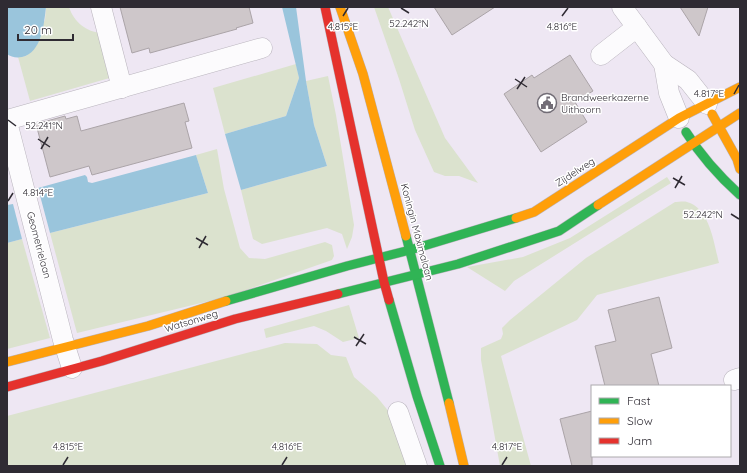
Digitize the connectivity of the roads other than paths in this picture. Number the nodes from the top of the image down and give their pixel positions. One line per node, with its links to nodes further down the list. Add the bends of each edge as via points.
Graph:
1 (101, 7): 10 (street)
2 (325, 7): 20 (street)
3 (340, 7): 19 (street, Koningin Máximalaan, via 363,74)
4 (622, 7): 5 (street)
5 (637, 28): 7 (street); 8 (street)
6 (262, 48): 10 (street, Geometrielaan)
7 (601, 55)
8 (664, 64): 11 (street, via 688,80); 13 (street, via 669,93)
9 (740, 87): 11 (street, Zijdelweg)
10 (122, 88): 14 (street, Geometrielaan)
11 (707, 104): 13 (street, Zijdelweg); 15 (street)
12 (740, 113): 15 (street)
13 (679, 118): 16 (street); 19 (street, Zijdelweg, via 534,212)
14 (7, 121): 23 (street, Geometrielaan)
15 (720, 127): 16 (street); 17 (street)
16 (693, 144): 18 (street); 21 (street, via 558,231 476,259)
17 (740, 169)
18 (740, 196)
19 (410, 250): 20 (street, Zijdelweg); 21 (street, Koningin Máximalaan)
20 (378, 258): 22 (street); 23 (street, Watsonweg, via 148,326)
21 (417, 275): 22 (street, Watsonweg); 30 (street, Koningin Máximalaan)
22 (384, 282): 25 (street, Watsonweg, via 235,319); 29 (street)
23 (65, 347): 24 (street, Watsonweg); 25 (street, Geometrielaan)
24 (7, 362)
25 (72, 368): 26 (street, Watsonweg)
26 (7, 387)
27 (398, 412): 28 (street)
28 (416, 466)
29 (440, 466)
30 (464, 466)

